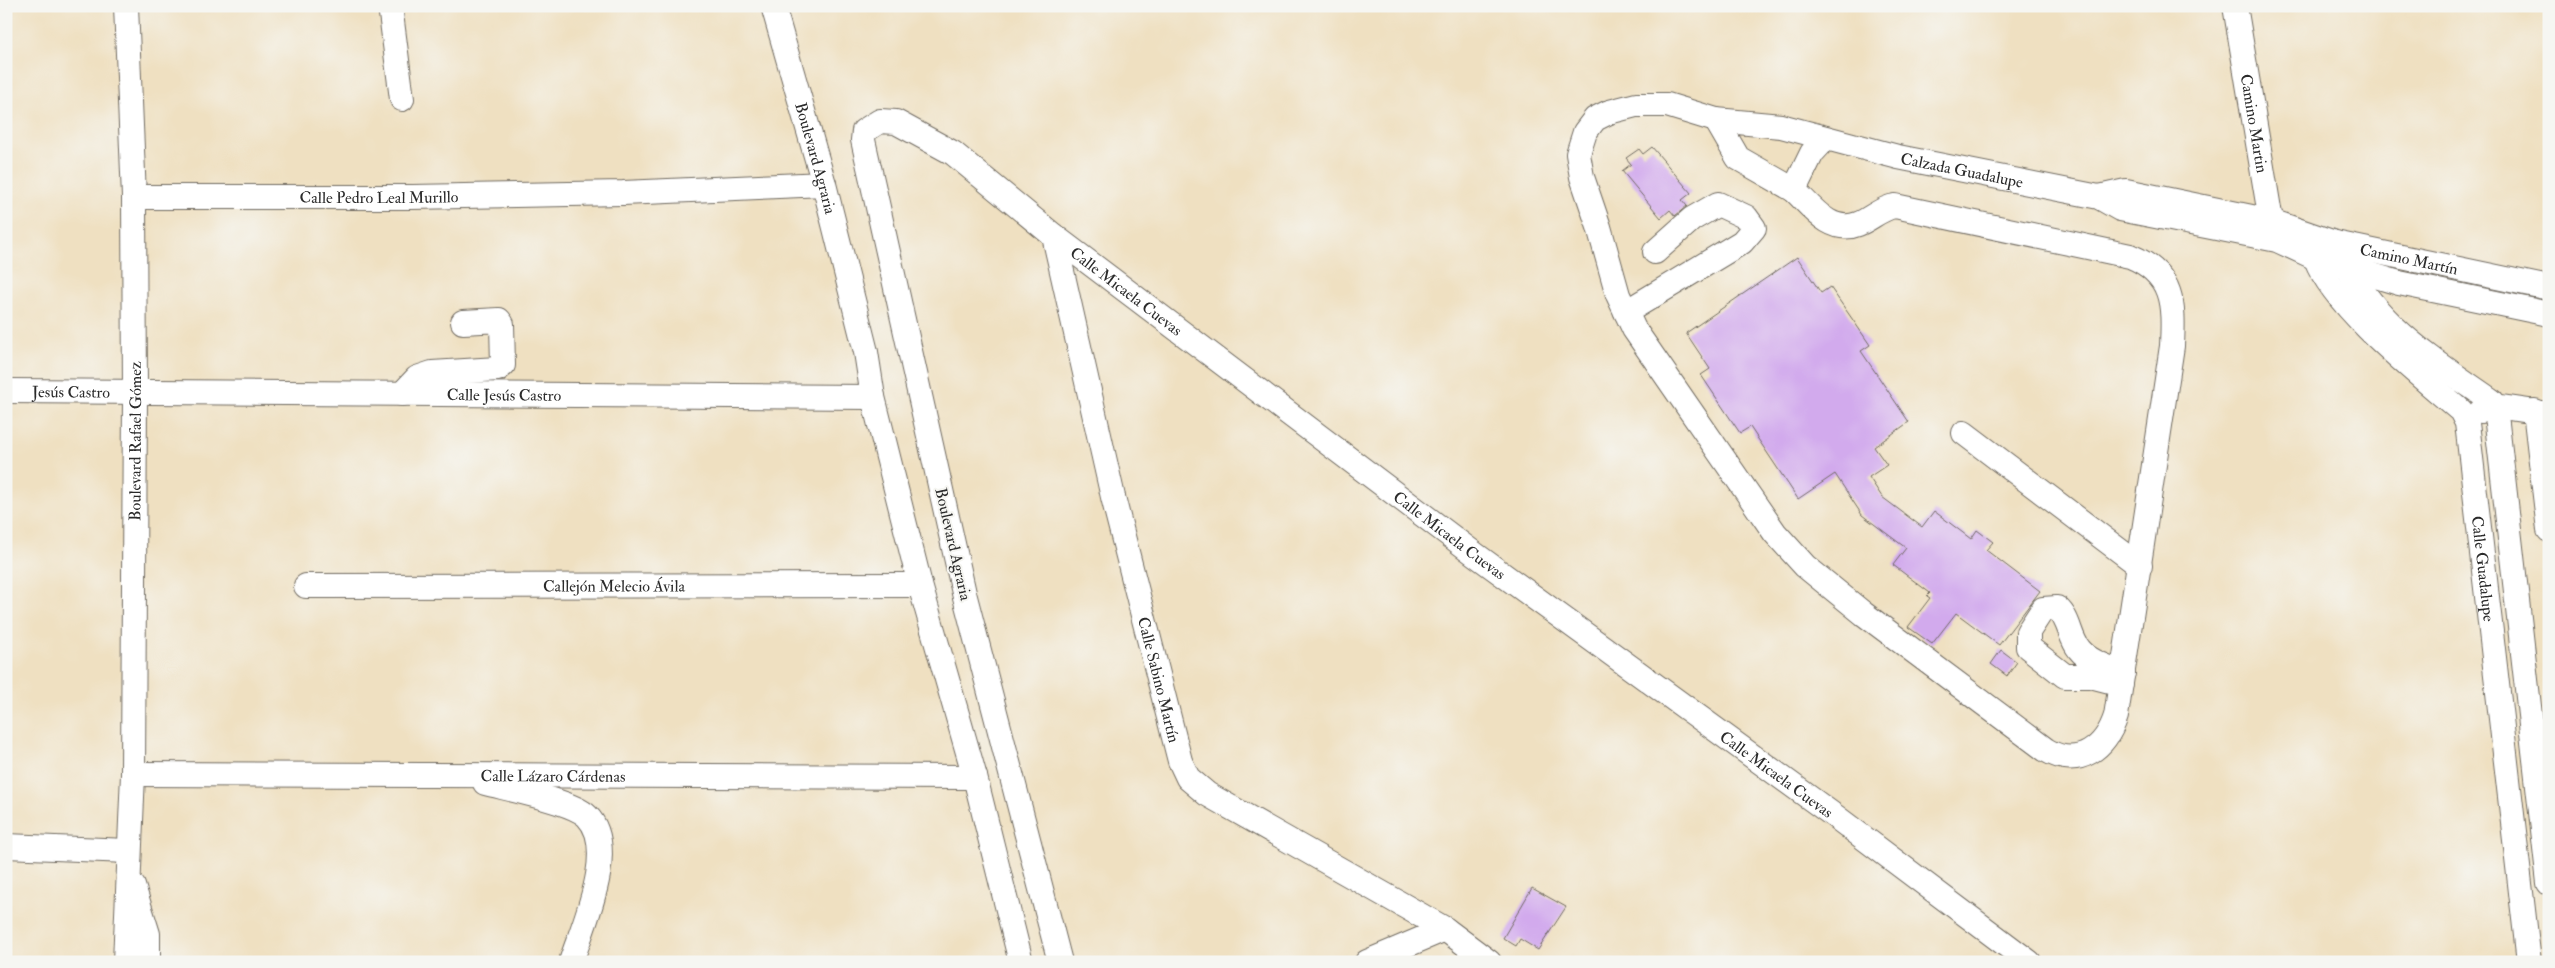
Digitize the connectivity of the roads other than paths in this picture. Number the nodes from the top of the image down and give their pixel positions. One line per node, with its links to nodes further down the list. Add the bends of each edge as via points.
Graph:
1 (126, 6): 11 (street, Boulevard Rafael Gómez)
2 (390, 6): 5 (street)
3 (773, 6): 9 (street, Boulevard Agraria)
4 (2235, 6): 12 (street, Camino Martin)
5 (402, 99)
6 (1716, 120): 8 (street, Calzada Guadalupe, via 1781,126); 10 (street, Calzada Guadalupe, via 1738,158); 19 (street, Calzada Guadalupe, via 1667,105 1636,105 1595,119 1585,132 1578,154 1582,177)
7 (870, 126): 13 (street, Calle Micaela Cuevas, via 880,121 896,122 954,153); 47 (street, Boulevard Agraria, via 864,131 863,140 964,593)
8 (1825, 139): 10 (street, via 1812,152); 12 (street, Calzada Guadalupe, via 2099,197 2126,191)
9 (824, 184): 11 (street, Calle Pedro Leal Murillo, via 623,193 412,197); 25 (street, Boulevard Agraria, via 866,352)
10 (1794, 190): 31 (street, Calzada Guadalupe, via 1836,226 1856,225 1895,206 2130,256 2156,271 2173,302 2172,346)
11 (134, 197): 23 (street, Boulevard Rafael Gómez)
12 (2274, 231): 15 (street, Camino Martín)
13 (1054, 236): 42 (street, Calle Sabino Martín, via 1114,496 1180,761 1188,778 1207,794); 50 (street, Calle Micaela Cuevas, via 1476,555)
14 (2335, 243): 15 (street, Camino Martín); 17 (street); 18 (street, Camino Martín)
15 (2314, 247): 17 (street, Camino Martín); 28 (street, via 2326,277 2358,316)
16 (1655, 252): 19 (street, via 1692,218 1718,204 1746,217 1754,228 1742,242)
17 (2346, 268): 20 (street, Camino Martín); 26 (street, via 2372,306 2414,347)
18 (2549, 288)
19 (1626, 312): 31 (street, Calzada Guadalupe, via 1634,329 1775,534 1805,566 1864,614 2056,756 2078,756 2106,740 2116,716)
20 (2549, 314)
21 (463, 322): 24 (street, via 498,320 502,324 503,365 498,369 432,373 416,378)
22 (6, 391): 23 (street, Jesús Castro)
23 (135, 393): 24 (street, Calle Jesús Castro); 34 (street, Boulevard Rafael Gómez)
24 (402, 394): 25 (street, Calle Jesús Castro)
25 (873, 397): 32 (street, Boulevard Agraria)
26 (2495, 406): 27 (street); 28 (street); 37 (street, Calle Guadalupe)
27 (2542, 412): 30 (street)
28 (2465, 416): 51 (street, Calle Guadalupe)
29 (1964, 433): 31 (street)
30 (2549, 530)
31 (2140, 566)
32 (920, 585): 33 (street, Callejón Melecio Ávila); 36 (street, Boulevard Agraria)
33 (306, 586)
34 (133, 774): 35 (street, Calle Lázaro Cárdenas); 39 (street, Boulevard Rafael Gómez)
35 (454, 775): 36 (street, Calle Lázaro Cárdenas); 45 (street, via 566,805 586,816 597,832 601,852 598,873)
36 (974, 777): 46 (street, Boulevard Agraria)
37 (2545, 814): 41 (street, Calle Guadalupe)
38 (6, 846): 39 (street)
39 (128, 851): 40 (street, Boulevard Rafael Gómez)
40 (128, 874): 43 (street, Boulevard Rafael Gómez); 44 (street, Boulevard Rafael Gómez, via 148,934)
41 (2549, 883)
42 (1445, 929): 48 (street); 49 (street, Calle Sabino Martín)
43 (126, 962)
44 (148, 962)
45 (571, 962)
46 (1021, 962)
47 (1060, 962)
48 (1367, 962)
49 (1489, 962)
50 (2029, 962)
51 (2529, 962)

